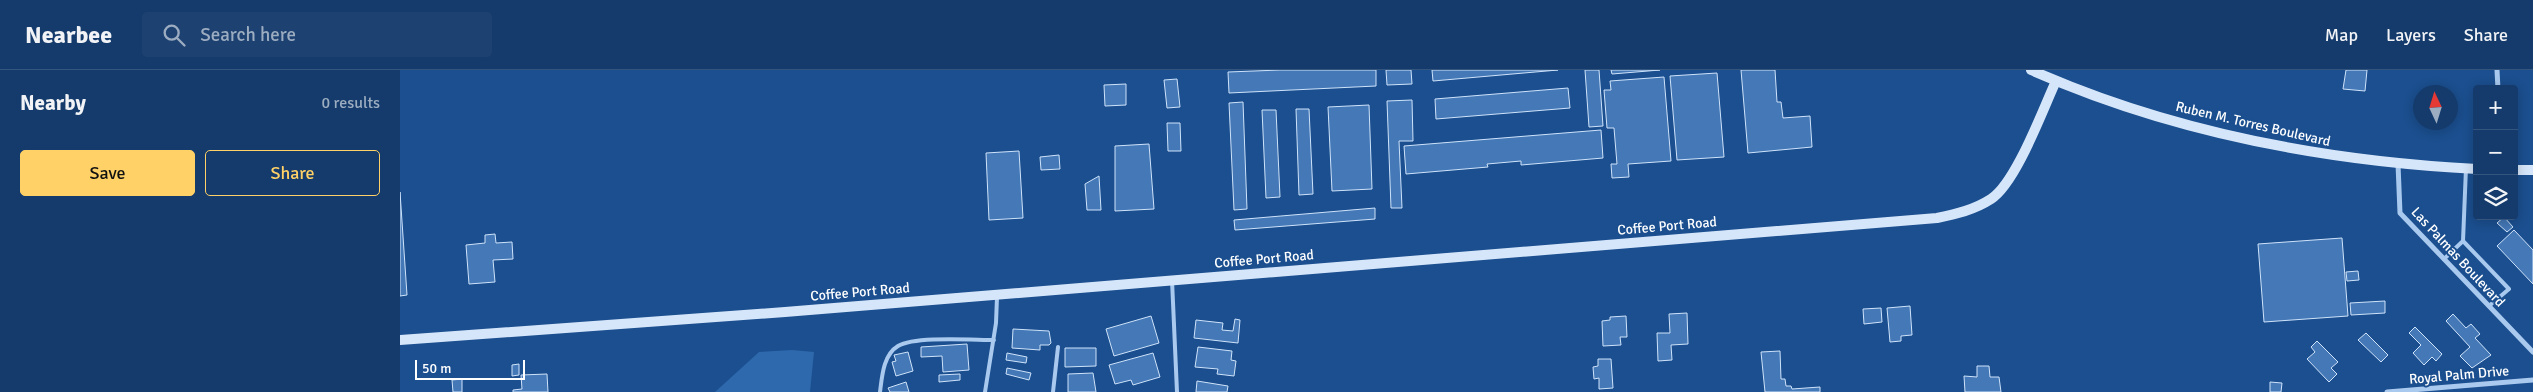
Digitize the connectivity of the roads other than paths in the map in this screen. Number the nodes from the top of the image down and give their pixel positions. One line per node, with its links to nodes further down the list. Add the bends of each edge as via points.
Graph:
1 (2031, 70): 3 (street, Ruben M. Torres Boulevard)
2 (2497, 70): 4 (street)
3 (2056, 81): 5 (street, Ruben M. Torres Boulevard, via 2146,113 2209,130 2336,157); 11 (street, Coffee Port Road, via 2011,176 1993,198 1960,213 1937,218)
4 (2498, 85)
5 (2398, 164): 6 (street, Ruben M. Torres Boulevard); 10 (street, Las Palmas Boulevard, via 2400,213)
6 (2471, 168): 9 (lane)
7 (2518, 170): 8 (street)
8 (2533, 170)
9 (2463, 240): 10 (lane); 13 (lane, via 2508,289)
10 (2444, 259): 13 (street, Las Palmas Boulevard)
11 (1172, 280): 12 (street, Coffee Port Road); 22 (lane)
12 (997, 295): 14 (street, Coffee Port Road); 15 (lane)
13 (2489, 306): 17 (street, Las Palmas Boulevard)
14 (400, 340)
15 (994, 340): 19 (lane, via 925,340 898,346 888,357); 20 (lane)
16 (1058, 347): 21 (lane)
17 (2533, 352)
18 (2533, 380): 23 (street, Royal Palm Drive)
19 (880, 392)
20 (985, 392)
21 (1053, 392)
22 (1177, 392)
23 (2387, 392)

